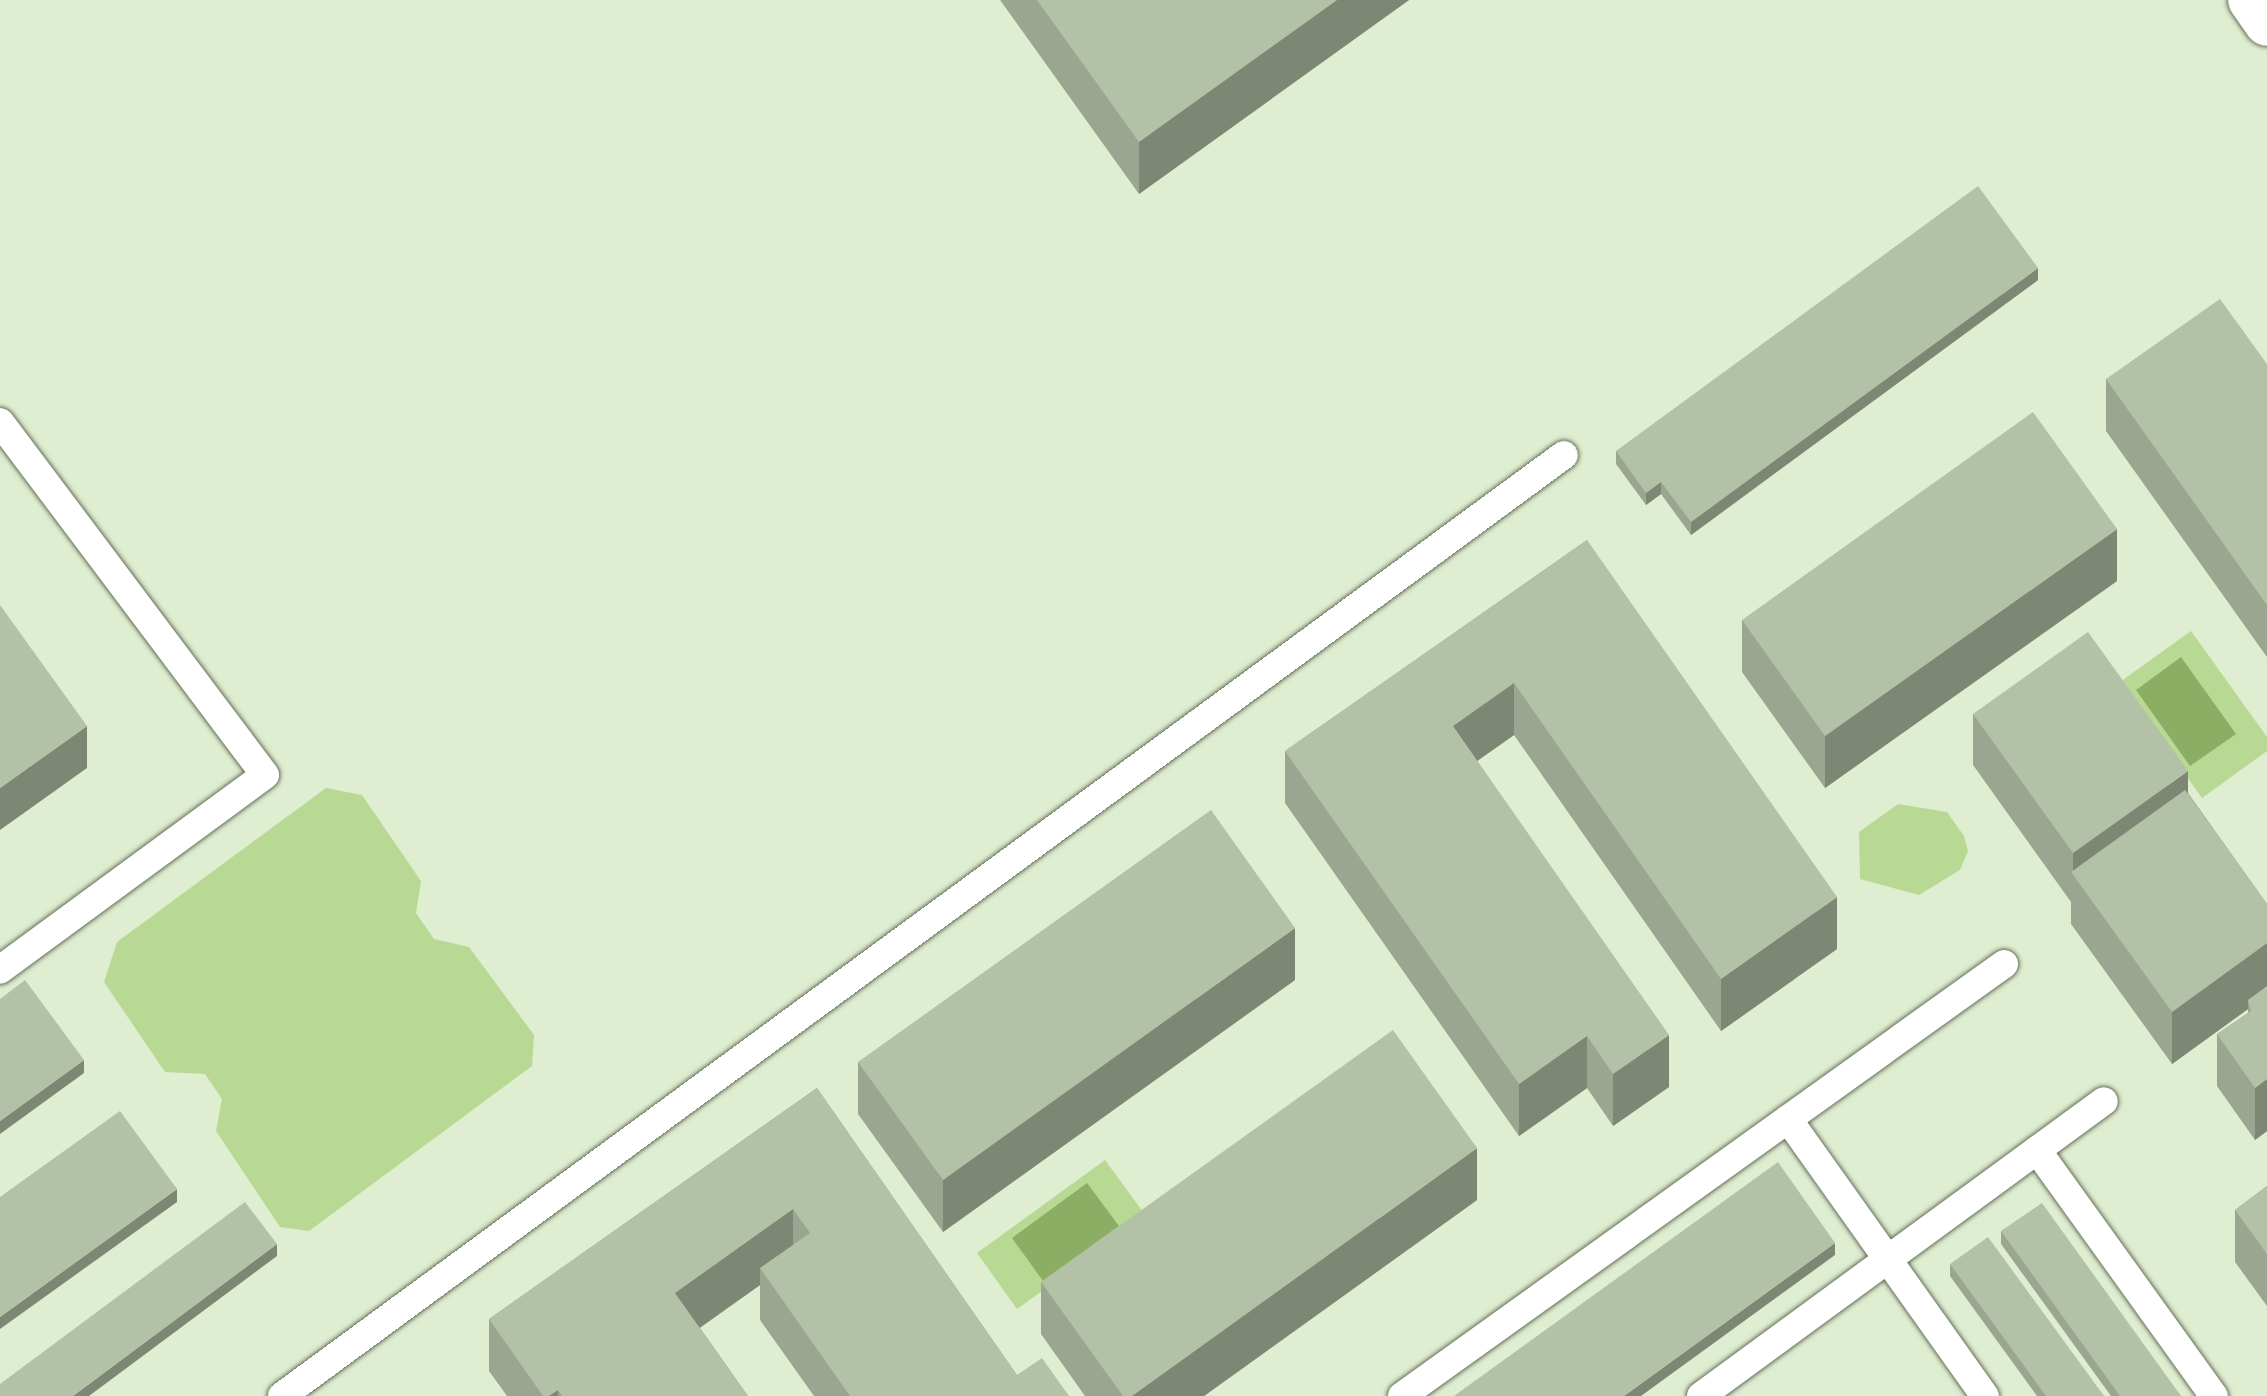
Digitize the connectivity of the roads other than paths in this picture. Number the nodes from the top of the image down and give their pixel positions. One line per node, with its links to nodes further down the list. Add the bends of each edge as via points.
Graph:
1 (2250, 0): 2 (main road)
2 (2267, 24)
3 (0, 422): 6 (lane, via 265,775)
4 (1564, 455): 11 (lane)
5 (2004, 964): 8 (lane)
6 (0, 970)
7 (2104, 1101): 9 (lane)
8 (1788, 1119): 10 (lane); 12 (lane)
9 (2037, 1150): 10 (lane); 15 (lane)
10 (1886, 1261): 13 (lane); 14 (lane)
11 (282, 1396)
12 (1402, 1396)
13 (1701, 1396)
14 (1985, 1396)
15 (2214, 1396)

